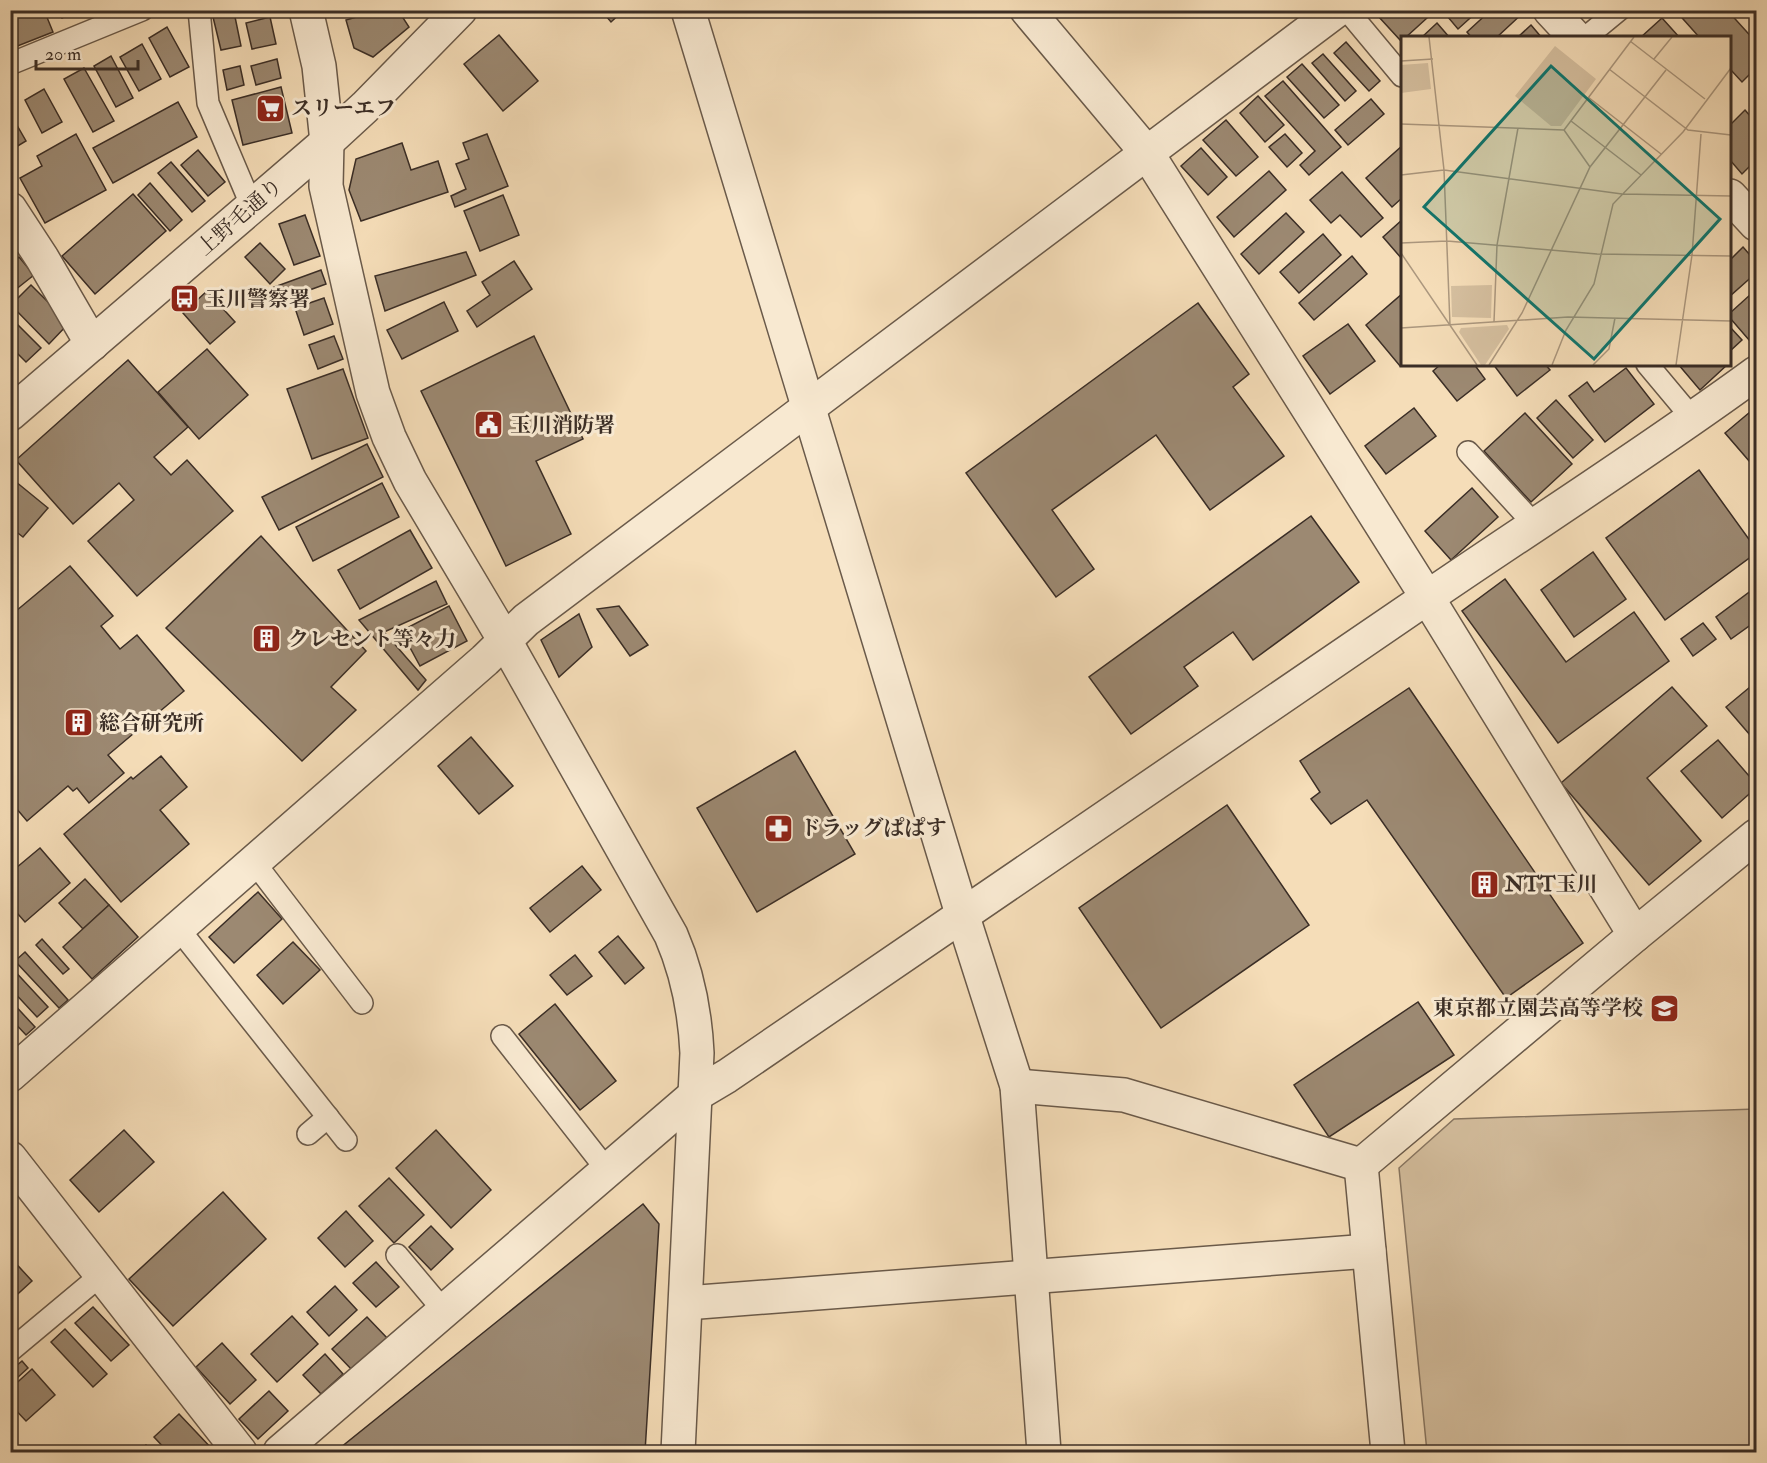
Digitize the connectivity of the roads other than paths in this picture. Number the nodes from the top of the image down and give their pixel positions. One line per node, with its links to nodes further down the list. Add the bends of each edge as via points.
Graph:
1 (142, 10): 13 (lane)
2 (199, 10): 17 (lane, via 208,103)
3 (306, 10): 15 (street, via 319,66)
4 (460, 10): 15 (street, 上野毛通り)
5 (688, 10): 22 (street)
6 (1027, 10): 16 (street)
7 (1337, 10): 16 (street)
8 (1347, 10): 14 (lane)
9 (1550, 10): 11 (street)
10 (1619, 10): 12 (lane)
11 (1574, 36)
12 (1587, 36)
13 (10, 64)
14 (1401, 75)
15 (327, 142): 17 (street, 上野毛通り); 28 (street, via 326,186 373,393 410,481)
16 (1147, 153): 22 (street); 27 (street)
17 (252, 207): 19 (street, 上野毛通り)
18 (10, 209): 19 (street)
19 (92, 344): 23 (street, 上野毛通り)
20 (1649, 366): 24 (lane)
21 (1756, 373): 24 (street)
22 (808, 406): 28 (street); 31 (street)
23 (10, 414)
24 (1693, 419): 26 (street)
25 (1468, 452): 26 (lane)
26 (1536, 525): 27 (street)
27 (1427, 597): 31 (street); 33 (street)
28 (504, 639): 30 (street, via 485,660); 38 (street, via 679,954 694,1012)
29 (1756, 836): 33 (street)
30 (254, 862): 32 (street); 34 (lane)
31 (963, 917): 37 (street); 38 (street)
32 (178, 928): 36 (street); 39 (lane)
33 (1635, 935): 43 (street)
34 (363, 1003)
35 (502, 1036): 44 (lane)
36 (10, 1075)
37 (1017, 1086): 43 (street, via 1124,1095); 48 (street)
38 (695, 1095): 44 (street); 49 (street)
39 (328, 1117): 40 (lane); 41 (lane)
40 (308, 1134)
41 (346, 1140)
42 (10, 1158): 47 (street)
43 (1361, 1165): 45 (street)
44 (607, 1170): 50 (street)
45 (1369, 1251): 48 (street); 56 (street)
46 (397, 1255): 50 (lane)
47 (101, 1275): 51 (lane); 52 (street)
48 (1030, 1277): 49 (street); 55 (street)
49 (686, 1303): 54 (street)
50 (444, 1311): 53 (street)
51 (10, 1351)
52 (240, 1452)
53 (280, 1452)
54 (678, 1452)
55 (1044, 1452)
56 (1388, 1452)

